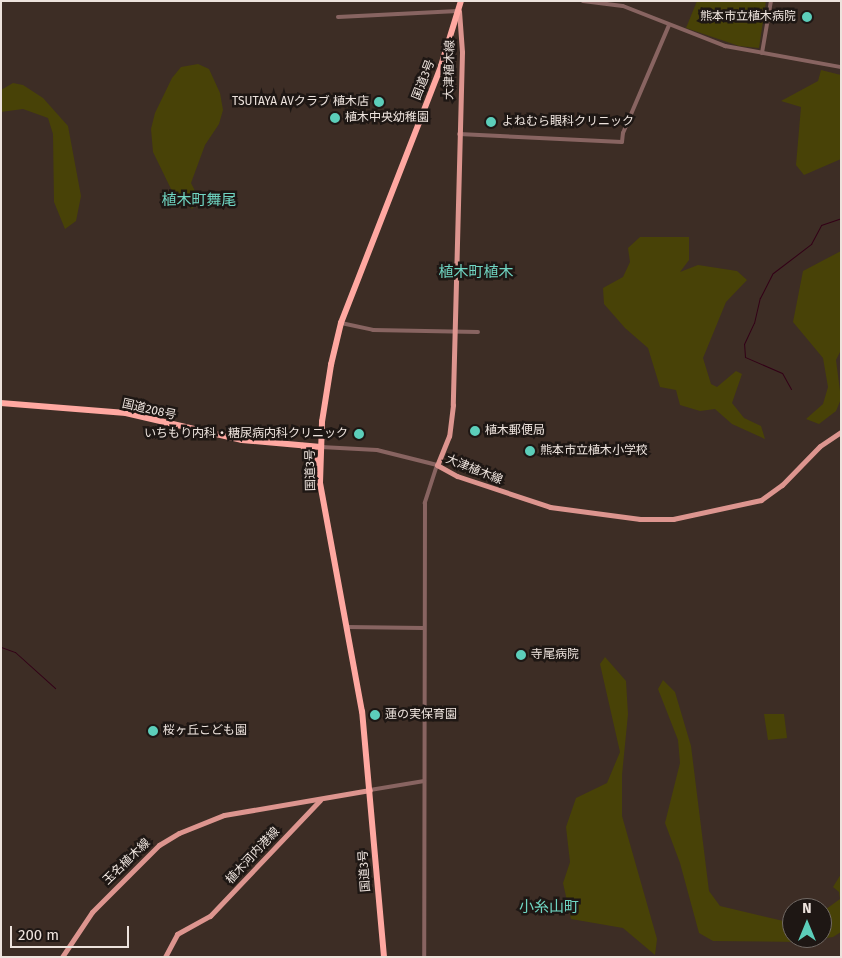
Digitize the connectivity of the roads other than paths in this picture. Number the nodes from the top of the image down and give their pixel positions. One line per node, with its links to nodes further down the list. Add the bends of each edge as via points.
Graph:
1 (461, 1): 4 (highway, 国道3号)
2 (583, 1): 6 (street, via 622,6)
3 (771, 1): 7 (street)
4 (459, 11): 5 (street); 9 (main road, 大津植木線, via 462,52); 10 (highway, 国道3号, via 431,94)
5 (338, 17)
6 (668, 25): 7 (street, via 725,46); 9 (street, via 622,142)
7 (762, 53): 8 (street)
8 (841, 67)
9 (459, 134): 12 (main road, 大津植木線)
10 (341, 323): 12 (street, via 373,330); 16 (highway, 国道3号, via 330,365)
11 (478, 332): 12 (street)
12 (454, 333): 17 (main road, 大津植木線, via 452,419)
13 (1, 403): 15 (highway, 国道208号, via 126,413 242,440)
14 (841, 432): 17 (main road, 大津植木線, via 820,446 782,485 761,500 699,516 664,520 550,507 457,476)
15 (303, 445): 16 (highway, 国道208号); 18 (highway, via 315,458)
16 (321, 447): 17 (street, via 377,450); 18 (highway, 国道3号)
17 (437, 465): 20 (street, via 425,503)
18 (320, 483): 19 (highway, 国道3号)
19 (347, 627): 20 (street); 22 (highway, 国道3号, via 362,712)
20 (424, 628): 21 (street)
21 (424, 781): 22 (street); 27 (street)
22 (370, 790): 23 (main road); 26 (highway, 国道3号)
23 (320, 800): 24 (main road, 玉名植木線, via 206,820 159,845 92,912); 25 (main road, 植木河内港線, via 210,916 177,934)
24 (62, 957)
25 (165, 957)
26 (384, 957)
27 (424, 957)

